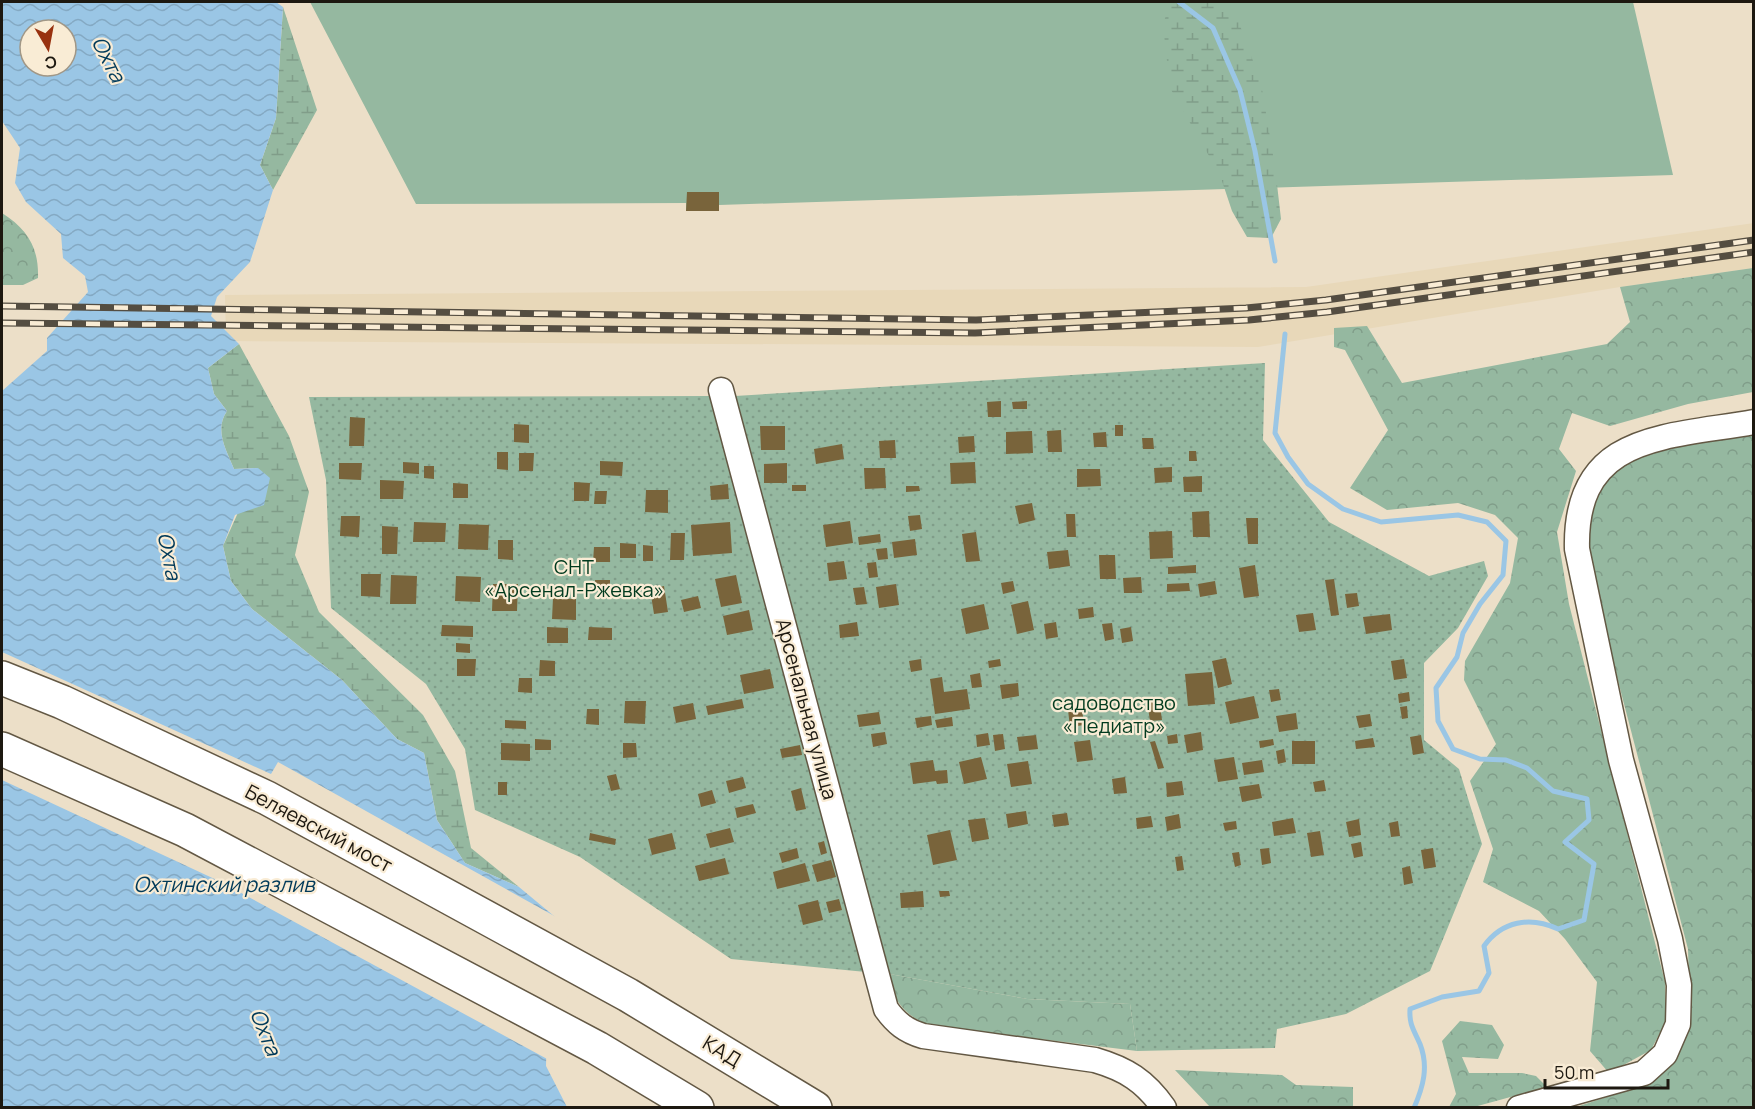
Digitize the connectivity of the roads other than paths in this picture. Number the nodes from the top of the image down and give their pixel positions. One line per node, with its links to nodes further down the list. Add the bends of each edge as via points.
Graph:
1 (721, 390): 8 (street, Арсенальная улица, via 886,1009 910,1033 1117,1066 1143,1082)
2 (1754, 422): 9 (street, via 1656,439 1609,460 1595,472 1585,490 1578,515 1577,549 1621,760 1670,939 1679,985 1678,1024 1665,1054 1644,1073)
3 (2, 678): 5 (highway, Беляевский мост, via 267,798)
4 (2, 749): 6 (highway, via 185,830 597,1048)
5 (628, 995): 7 (highway, КАД)
6 (697, 1107)
7 (815, 1107)
8 (1164, 1107)
9 (1519, 1107)

